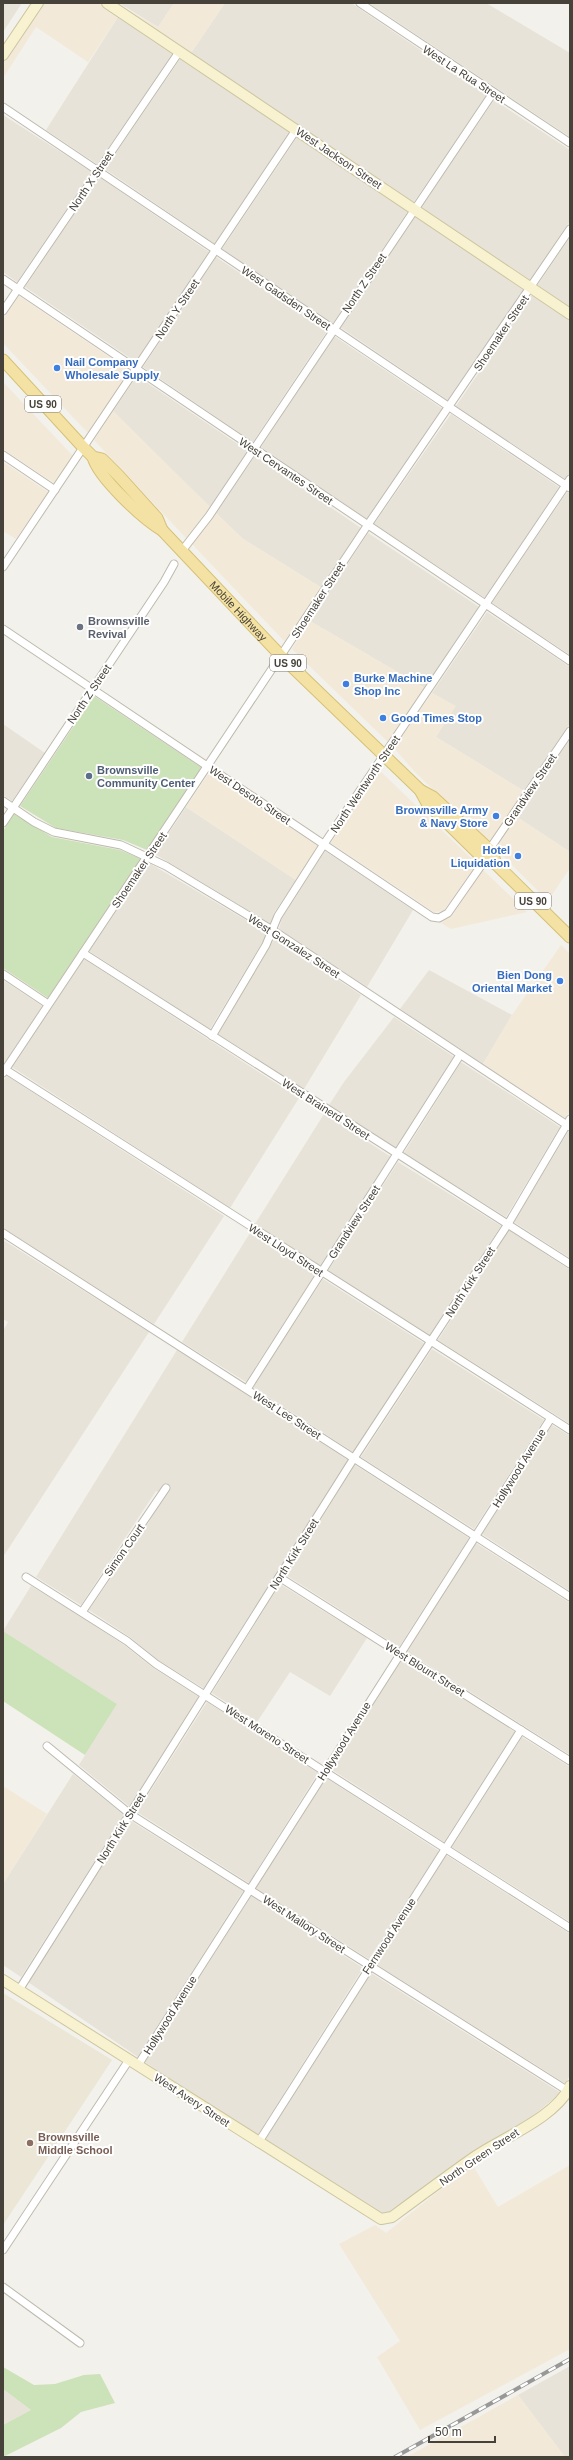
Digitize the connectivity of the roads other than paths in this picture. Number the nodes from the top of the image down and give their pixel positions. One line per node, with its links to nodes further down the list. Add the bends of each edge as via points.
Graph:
1 (38, 3): 5 (street)
2 (107, 3): 4 (street, West Jackson Street)
3 (360, 3): 6 (street, West La Rua Street)
4 (179, 52): 8 (street, West Jackson Street); 10 (street, North X Street)
5 (3, 55)
6 (493, 93): 9 (street, West La Rua Street); 11 (street, North Z Street)
7 (3, 107): 10 (street, West Gadsden Street)
8 (296, 130): 11 (street, West Jackson Street); 13 (street, North Y Street)
9 (570, 144)
10 (98, 170): 13 (street, West Gadsden Street); 16 (street, North X Street)
11 (414, 209): 15 (street, West Jackson Street); 19 (street, North Z Street)
12 (570, 229): 15 (street, Shoemaker Street)
13 (215, 251): 19 (street, West Gadsden Street); 21 (street, North Y Street)
14 (3, 279): 16 (street, West Cervantes Street)
15 (531, 288): 18 (street, West Jackson Street); 22 (street, Shoemaker Street)
16 (18, 289): 17 (street, North X Street); 21 (street, West Cervantes Street)
17 (3, 311)
18 (570, 314)
19 (334, 329): 22 (street, West Gadsden Street); 24 (street, North Z Street)
20 (3, 360): 23 (main road, Mobile Highway / US 90)
21 (137, 369): 23 (street, North Y Street); 24 (street, West Cervantes Street)
22 (450, 408): 26 (street, West Gadsden Street); 28 (street, Shoemaker Street)
23 (83, 447): 27 (street, North Y Street); 29 (main road, Mobile Highway / US 90, via 112,484 150,523 162,530)
24 (254, 449): 28 (street, West Cervantes Street); 29 (street, North Z Street)
25 (3, 455): 27 (street)
26 (569, 484): 32 (street, North Wentworth Street)
27 (55, 490): 31 (street, North Y Street)
28 (367, 526): 32 (street, West Cervantes Street); 34 (street, Shoemaker Street)
29 (181, 552): 34 (main road, Mobile Highway / US 90)
30 (174, 564): 36 (street, North Z Street)
31 (3, 567)
32 (486, 605): 35 (street, West Cervantes Street); 38 (street, North Wentworth Street)
33 (3, 629): 36 (street, West Desoto Street)
34 (282, 657): 38 (main road, Mobile Highway / US 90); 39 (street, Shoemaker Street)
35 (570, 661)
36 (93, 689): 39 (street, West Desoto Street); 42 (street, North Z Street)
37 (570, 731): 45 (street, Grandview Street)
38 (383, 756): 40 (main road, Mobile Highway / US 90); 44 (street, North Wentworth Street)
39 (208, 766): 44 (street, West Desoto Street); 46 (street, Shoemaker Street)
40 (420, 790): 45 (main road, Mobile Highway / US 90, via 433,797); 47 (main road, Mobile Highway / US 90, via 427,804)
41 (3, 801): 42 (street, West Gonzalez Street)
42 (13, 808): 43 (street, North Z Street); 46 (street, West Gonzalez Street, via 54,832 121,845)
43 (3, 823)
44 (324, 844): 47 (street, West Desoto Street, via 432,917 439,918 448,913); 49 (street, North Wentworth Street, via 278,916)
45 (489, 850): 48 (main road, Mobile Highway / US 90)
46 (148, 857): 49 (street, West Gonzalez Street); 51 (street, Shoemaker Street)
47 (485, 860): 48 (main road, Mobile Highway / US 90)
48 (496, 864): 50 (main road, Mobile Highway / US 90)
49 (274, 931): 54 (street, North Wentworth Street); 55 (street, West Gonzalez Street)
50 (570, 937)
51 (83, 953): 53 (street, Shoemaker Street); 54 (street, West Brainerd Street)
52 (3, 974): 53 (street)
53 (48, 1004): 56 (street, Shoemaker Street)
54 (212, 1036): 58 (street, West Brainerd Street)
55 (460, 1055): 57 (street, West Gonzalez Street); 58 (street, Grandview Street)
56 (4, 1070): 62 (street, West Lloyd Street)
57 (569, 1124): 59 (street, North Kirk Street)
58 (397, 1155): 59 (street, West Brainerd Street); 62 (street, Grandview Street)
59 (508, 1224): 61 (street, West Brainerd Street); 63 (street, North Kirk Street)
60 (3, 1233): 64 (street, West Lee Street)
61 (570, 1264)
62 (322, 1273): 63 (street, West Lloyd Street); 64 (street, Grandview Street)
63 (431, 1342): 65 (street, West Lloyd Street); 67 (street, North Kirk Street)
64 (247, 1389): 67 (street, West Lee Street)
65 (551, 1418): 66 (street, West Lloyd Street); 69 (street, Hollywood Avenue)
66 (570, 1430)
67 (354, 1458): 69 (street, West Lee Street); 71 (street, North Kirk Street)
68 (166, 1488): 73 (street, Simon Court)
69 (475, 1536): 72 (street, West Lee Street); 74 (street, Hollywood Avenue)
70 (26, 1577): 73 (street, West Moreno Street)
71 (279, 1577): 74 (street, West Blount Street); 75 (street, North Kirk Street)
72 (570, 1597)
73 (82, 1612): 75 (street, West Moreno Street, via 127,1641 156,1664)
74 (400, 1653): 76 (street, West Blount Street); 79 (street, Hollywood Avenue)
75 (206, 1695): 79 (street, West Moreno Street); 80 (street, North Kirk Street)
76 (521, 1730): 78 (street, West Blount Street); 81 (street, Fernwood Avenue)
77 (47, 1746): 80 (street, West Mallory Street)
78 (570, 1761)
79 (325, 1771): 81 (street, West Moreno Street); 82 (street, Hollywood Avenue)
80 (130, 1814): 82 (street, West Mallory Street); 86 (street, North Kirk Street)
81 (445, 1849): 83 (street, West Moreno Street); 84 (street, Fernwood Avenue)
82 (250, 1890): 84 (street, West Mallory Street); 87 (street, Hollywood Avenue)
83 (570, 1928)
84 (370, 1966): 88 (street, West Mallory Street); 89 (street, Fernwood Avenue)
85 (3, 1980): 86 (street, West Avery Street)
86 (18, 1990): 87 (street, West Avery Street)
87 (134, 2063): 89 (street, West Avery Street); 91 (street, Hollywood Avenue)
88 (569, 2089): 90 (street, North Green Street, via 533,2121 473,2158 392,2217)
89 (258, 2143): 90 (street, West Avery Street)
90 (381, 2219)
91 (3, 2250)
92 (3, 2287): 93 (street)
93 (80, 2343)

